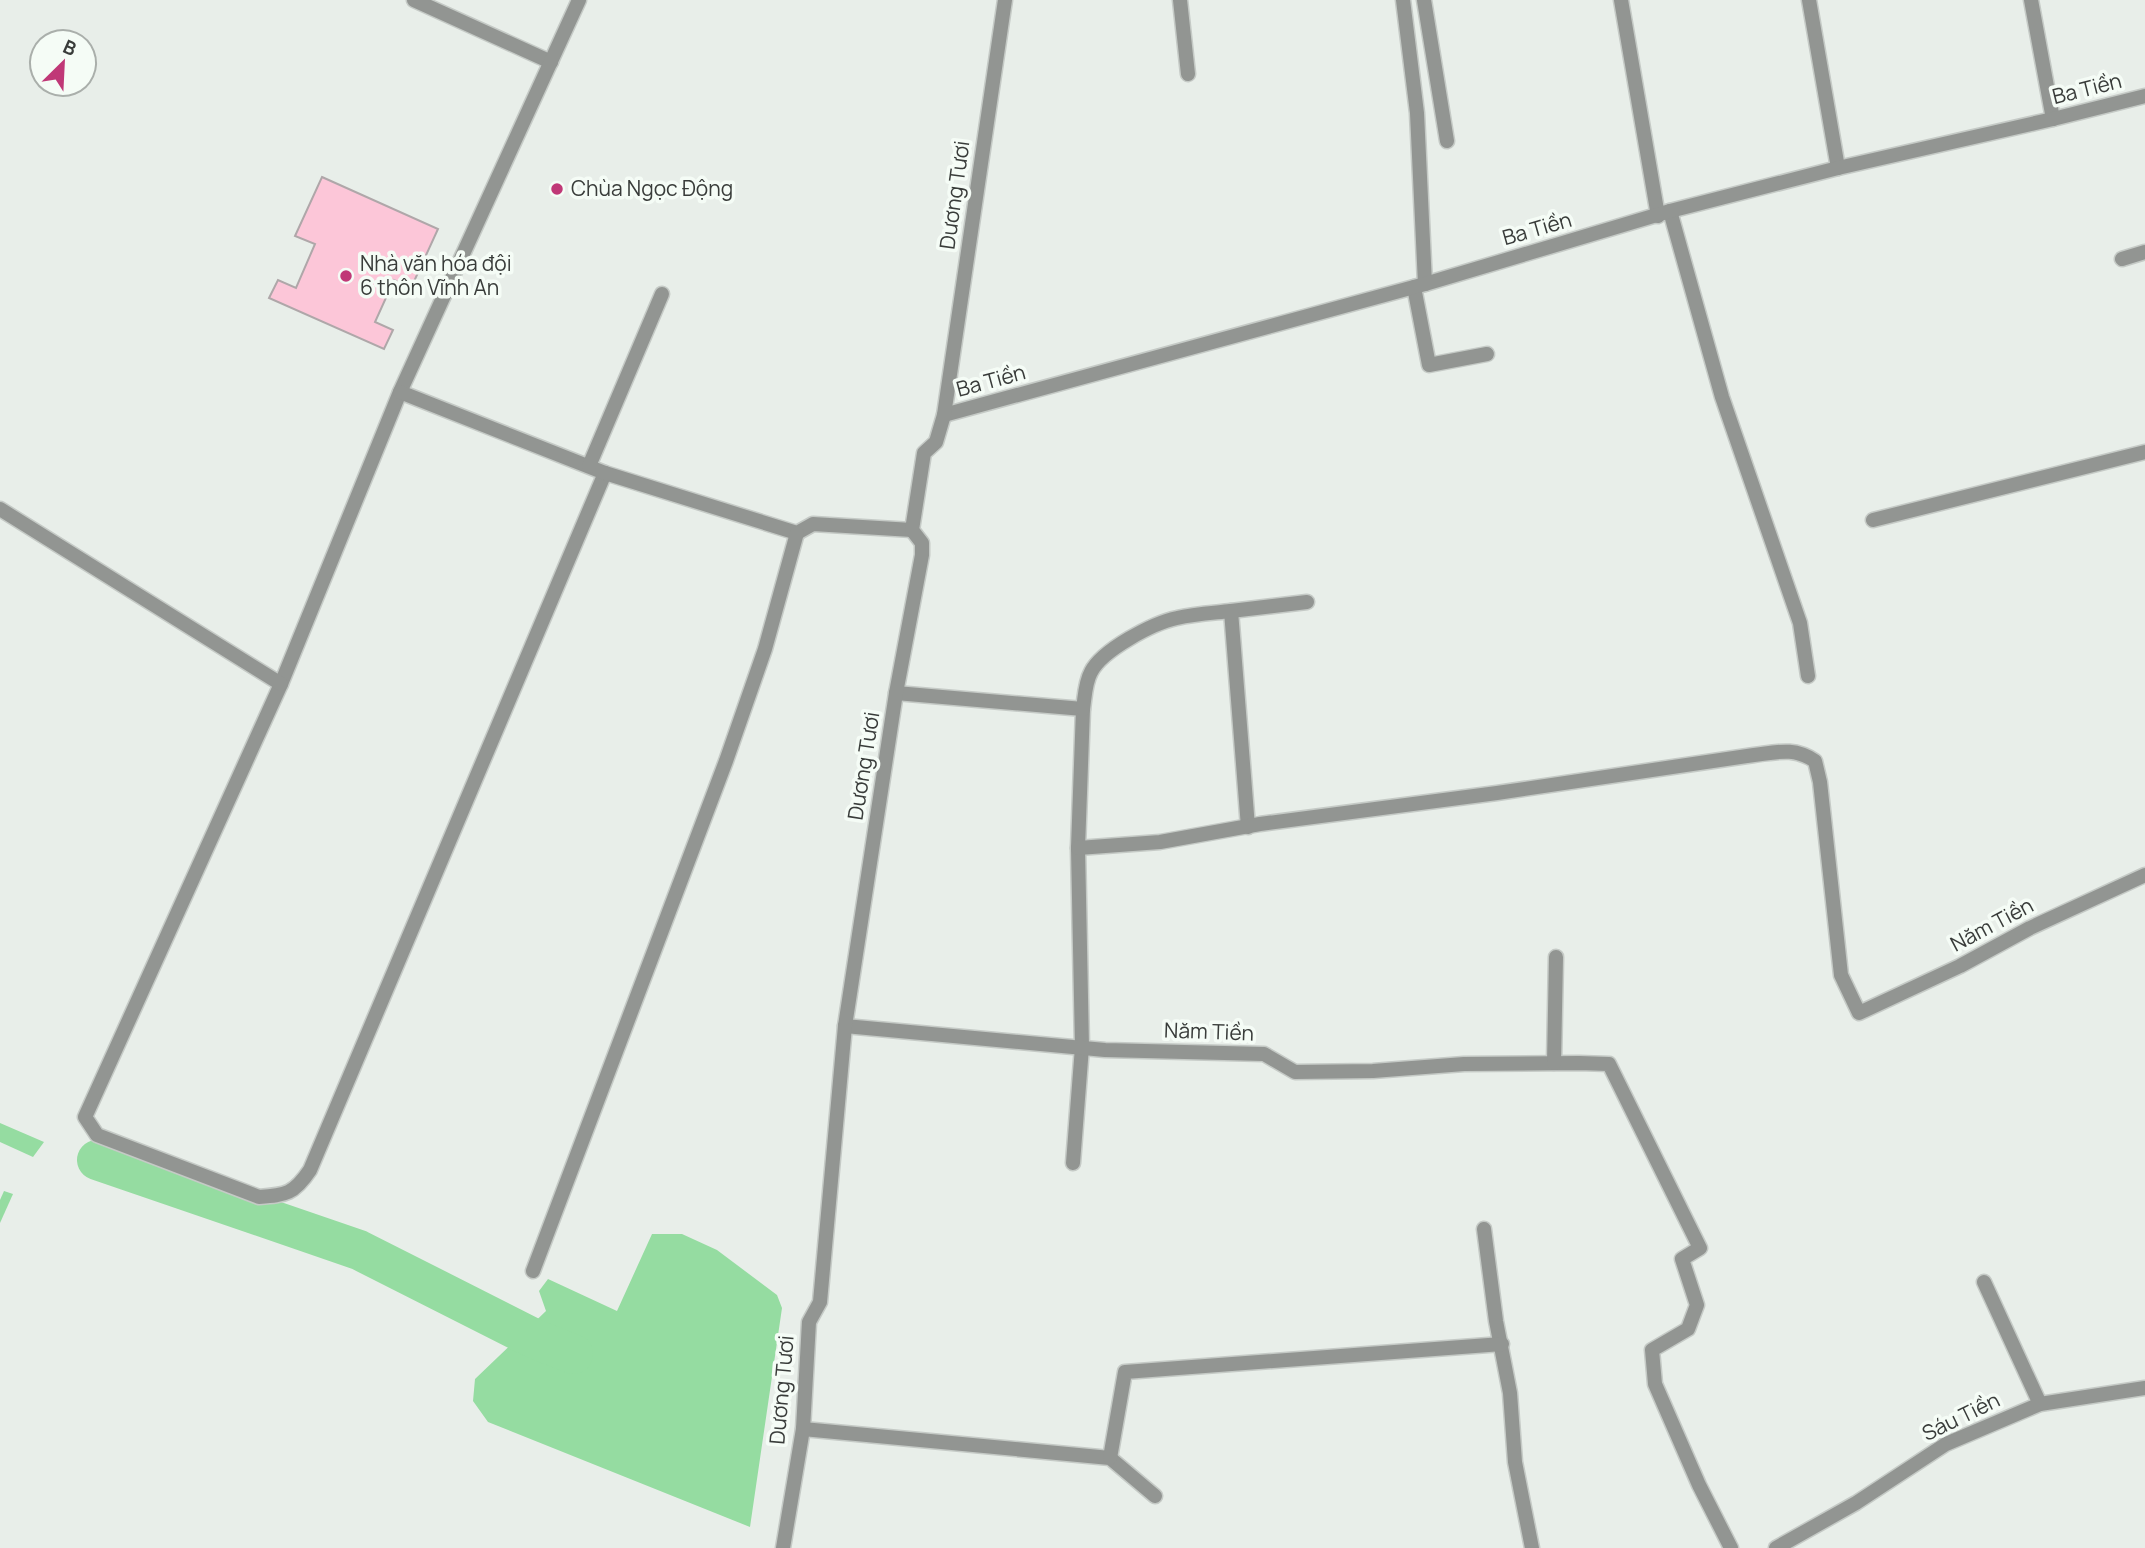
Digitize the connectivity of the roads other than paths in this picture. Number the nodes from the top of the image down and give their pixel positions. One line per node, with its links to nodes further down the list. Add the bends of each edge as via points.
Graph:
1 (415, 0): 10 (street)
2 (579, 0): 10 (street)
3 (1005, 0): 23 (street, Dương Tươi)
4 (1180, 0): 11 (street)
5 (1403, 0): 19 (street, via 1417,113)
6 (1424, 0): 14 (street)
7 (1621, 0): 16 (street)
8 (1809, 0): 15 (street)
9 (2031, 0): 13 (street)
10 (551, 62): 22 (street)
11 (1188, 74)
12 (2145, 96): 13 (street, Ba Tiền)
13 (2053, 119): 15 (street, Ba Tiền)
14 (1447, 141)
15 (1838, 168): 16 (street, Ba Tiền)
16 (1664, 214): 19 (street, Ba Tiền); 33 (street, via 1721,397 1800,623)
17 (2145, 252): 18 (street)
18 (2122, 259)
19 (1419, 286): 21 (street, via 1429,365); 23 (street, Ba Tiền)
20 (662, 294): 25 (street)
21 (1488, 354)
22 (400, 392): 25 (street); 34 (street)
23 (944, 415): 29 (street, Dương Tươi, via 936,442 924,453)
24 (2145, 452): 28 (street)
25 (589, 466): 26 (street)
26 (605, 473): 30 (street); 34 (street, via 310,1170 297,1189 258,1197 97,1135 85,1117)
27 (0, 509): 34 (street)
28 (1873, 520)
29 (912, 530): 30 (street, via 813,524); 35 (street, Dương Tươi, via 922,543 922,555)
30 (797, 533): 46 (street, via 765,649 726,761)
31 (1307, 602): 32 (street)
32 (1231, 611): 36 (street, via 1175,618 1124,643 1092,669); 37 (street)
33 (1808, 676)
34 (281, 684)
35 (896, 693): 36 (street); 41 (street, Dương Tươi)
36 (1083, 709): 38 (street)
37 (1248, 827): 38 (street, via 1160,842); 39 (street, Năm Tiền, via 1802,752 1815,761 1820,782 1841,975 1859,1013)
38 (1077, 848): 42 (street)
39 (2145, 875)
40 (1556, 957): 43 (street)
41 (845, 1026): 42 (street, Năm Tiền); 51 (street, Dương Tươi, via 820,1302 809,1322)
42 (1082, 1047): 43 (street, Năm Tiền, via 1264,1054 1295,1072); 44 (street)
43 (1554, 1063): 56 (street, Năm Tiền, via 1609,1064 1700,1248 1682,1259 1697,1305 1688,1329 1652,1350 1655,1384)
44 (1073, 1163)
45 (1484, 1229): 48 (street)
46 (533, 1271)
47 (1984, 1282): 50 (street)
48 (1502, 1344): 52 (street, via 1125,1372); 55 (street, via 1515,1462)
49 (2145, 1388): 50 (street, Sáu Tiền)
50 (2040, 1404): 57 (street, Sáu Tiền, via 1945,1444 1856,1503)
51 (803, 1429): 52 (street); 54 (street, Dương Tươi)
52 (1110, 1458): 53 (street)
53 (1154, 1496)
54 (783, 1548)
55 (1532, 1548)
56 (1731, 1548)
57 (1776, 1548)

